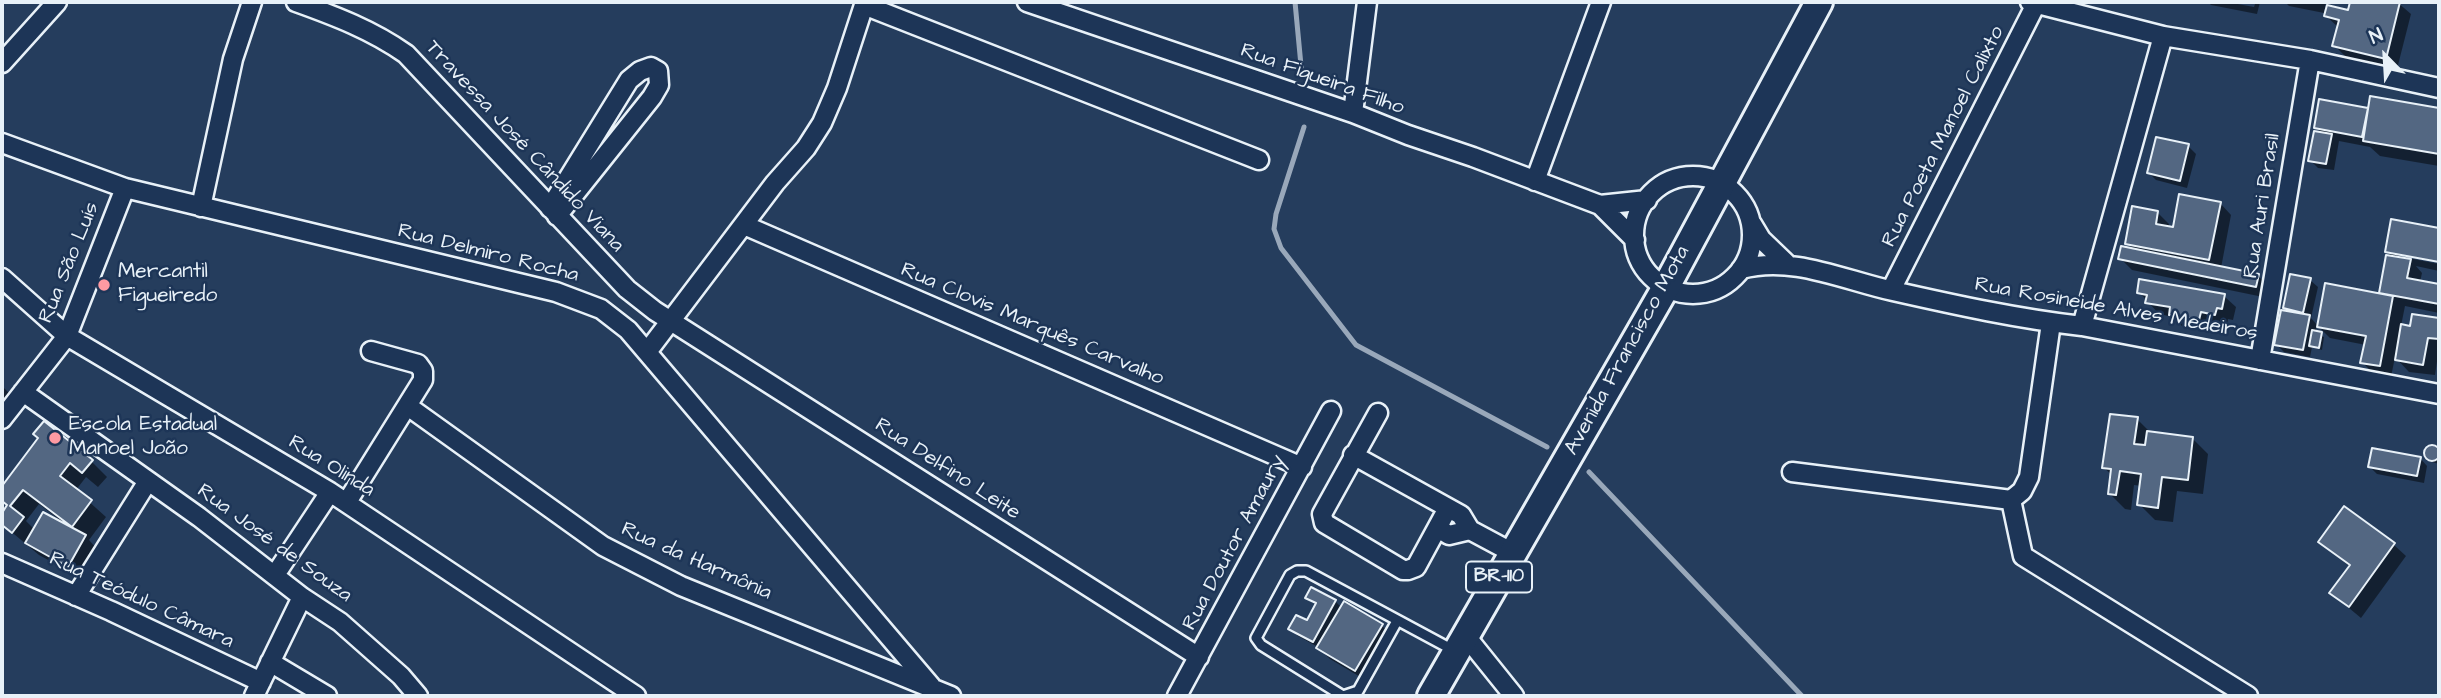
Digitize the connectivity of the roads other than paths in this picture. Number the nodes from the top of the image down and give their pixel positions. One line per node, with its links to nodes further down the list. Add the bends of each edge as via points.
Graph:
1 (252, 2): 22 (street, via 233,59)
2 (296, 2): 23 (street, Travessa José Cândido Viana, via 348,21 406,54)
3 (1027, 2): 14 (street, Rua Figueira Filho)
4 (1367, 2): 14 (street)
5 (1601, 2): 17 (street)
6 (1819, 2): 18 (main road, Avenida Francisco Mota / BR-110)
7 (865, 3): 16 (street); 25 (street, via 821,123)
8 (2033, 3): 10 (street); 31 (street, Rua Poeta Manoel Calixto)
9 (50, 4): 12 (street)
10 (2163, 36): 11 (street); 34 (street)
11 (2310, 60): 13 (street); 38 (street, Rua Auri Brasil)
12 (2, 63)
13 (2439, 88)
14 (1353, 113): 17 (street, Rua Figueira Filho)
15 (2, 144): 19 (street, Rua Delmiro Rocha)
16 (1259, 160)
17 (1535, 181): 21 (street, Rua Figueira Filho)
18 (1721, 183): 20 (street, via 1697,177 1673,180); 24 (street, Rua Rosineide Alves Medeiros, via 1734,192); 30 (main road, Avenida Francisco Mota / BR-110)
19 (125, 188): 22 (street, Rua Delmiro Rocha); 35 (street, Rua São Luís)
20 (1647, 200): 21 (street, Rua Figueira Filho); 26 (street, via 1635,225)
21 (1600, 205): 26 (street, Rua Figueira Filho)
22 (201, 207): 37 (street, Rua Delmiro Rocha, via 556,292 601,309)
23 (553, 212): 23 (street, via 652,97 659,85 658,71 651,67 629,80); 32 (street, Travessa José Cândido Viana, via 627,289)
24 (1751, 221): 27 (street, Rua Rosineide Alves Medeiros, via 1761,239); 28 (street, via 1749,254)
25 (744, 225): 32 (street); 46 (street, Rua Clovis Marquês Carvalho)
26 (1635, 240): 30 (street, via 1644,267)
27 (1786, 263): 28 (street, Rua Rosineide Alves Medeiros); 31 (street, Rua Rosineide Alves Medeiros)
28 (1741, 269): 30 (street, via 1715,290 1681,293)
29 (2, 278): 35 (street, Rua Olinda)
30 (1665, 287): 55 (main road, Avenida Francisco Mota / BR-110)
31 (1891, 290): 33 (street, Rua Rosineide Alves Medeiros)
32 (671, 320): 37 (street); 62 (street, Rua Delfino Leite)
33 (2051, 323): 34 (street, Rua Rosineide Alves Medeiros); 50 (street, via 2028,477)
34 (2082, 326): 38 (street, Rua Rosineide Alves Medeiros)
35 (67, 335): 39 (street, Rua São Luís); 49 (street, Rua Olinda)
36 (371, 351): 41 (street, via 418,365 423,371)
37 (647, 352): 64 (street, Rua Delmiro Rocha)
38 (2260, 360): 40 (street, Rua Rosineide Alves Medeiros)
39 (23, 393): 44 (street, Rua São Luís); 48 (street, Rua José de Souza)
40 (2439, 394)
41 (409, 407): 51 (street); 64 (street, Rua da Harmônia, via 603,545 681,586)
42 (1331, 411): 46 (street, Rua Doutor Amaury)
43 (1378, 413): 45 (street)
44 (2, 419)
45 (1353, 455): 52 (street); 53 (street, via 1322,514 1324,523 1408,570 1416,567)
46 (1302, 467): 62 (street, Rua Doutor Amaury)
47 (1792, 472): 50 (street)
48 (148, 481): 57 (street, Rua José de Souza); 58 (street)
49 (330, 492): 51 (street, Rua Olinda); 57 (street)
50 (2011, 500): 73 (street, via 2024,556)
51 (347, 502): 68 (street, Rua Olinda)
52 (1448, 509): 53 (street); 54 (street, via 1461,514)
53 (1438, 528): 54 (street, via 1449,535)
54 (1470, 530): 55 (street)
55 (1513, 552): 61 (main road, Avenida Francisco Mota / BR-110)
56 (2, 563): 58 (street, Rua Teódulo Câmara)
57 (275, 575): 59 (street, Rua José de Souza)
58 (76, 596): 65 (street, Rua Teódulo Câmara)
59 (302, 597): 63 (street); 67 (street, Rua José de Souza, via 340,622)
60 (1397, 621): 60 (lane, via 1358,691 1343,696 1256,638 1290,575 1297,571 1306,571); 61 (lane)
61 (1461, 643): 71 (main road, Avenida Francisco Mota / BR-110); 72 (street)
62 (1199, 657): 70 (street, Rua Doutor Amaury)
63 (270, 662): 65 (street); 66 (street)
64 (931, 686): 69 (street, Rua da Harmônia)
65 (258, 689)
66 (327, 696)
67 (418, 696)
68 (636, 696)
69 (951, 696)
70 (1177, 696)
71 (1432, 696)
72 (1514, 696)
73 (2248, 696)

